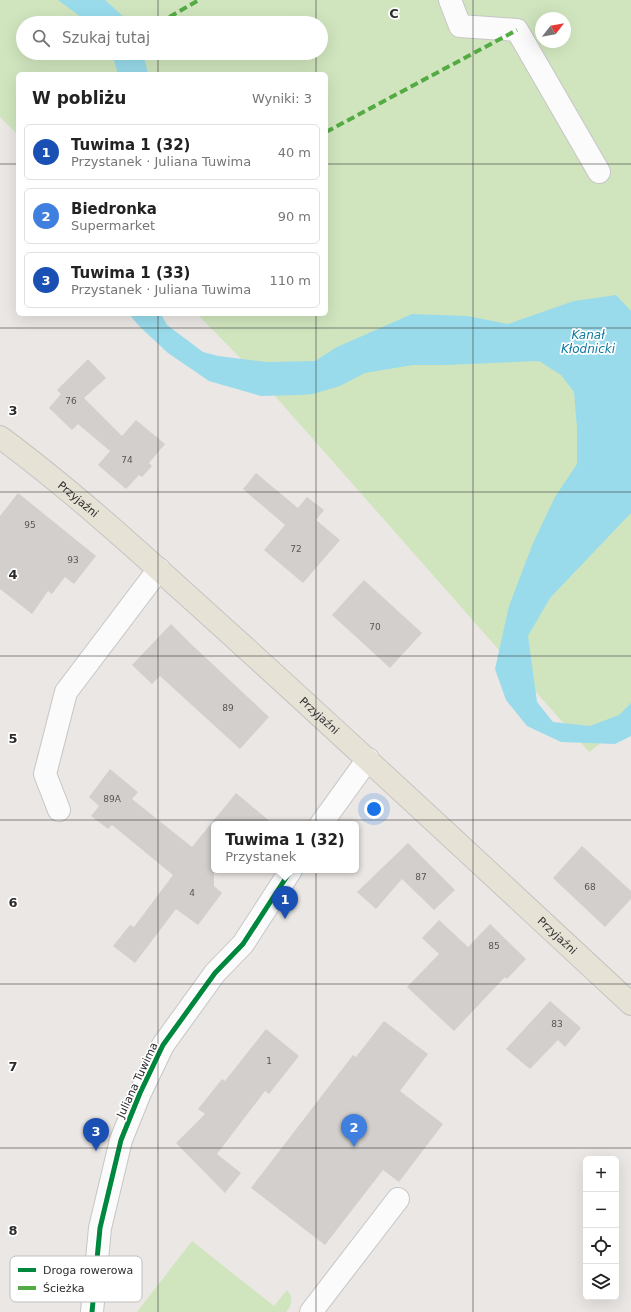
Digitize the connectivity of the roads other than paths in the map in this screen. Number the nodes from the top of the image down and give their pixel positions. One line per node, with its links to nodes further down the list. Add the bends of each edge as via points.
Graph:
1 (450, 0): 2 (street, via 460,26 517,30)
2 (599, 172)
3 (0, 437): 4 (main road, Przyjaźni, via 38,465)
4 (159, 569): 5 (main road, Przyjaźni); 6 (street, via 66,692 45,774)
5 (368, 759): 7 (street); 9 (main road, Przyjaźni)
6 (59, 810)
7 (323, 821)
8 (288, 873): 11 (street, Juliana Tuwima, via 242,944 215,973 163,1046 120,1140 100,1228)
9 (631, 1004)
10 (398, 1199): 14 (street)
11 (97, 1256)
12 (93, 1302): 13 (street, Juliana Tuwima)
13 (92, 1312)
14 (311, 1312)

